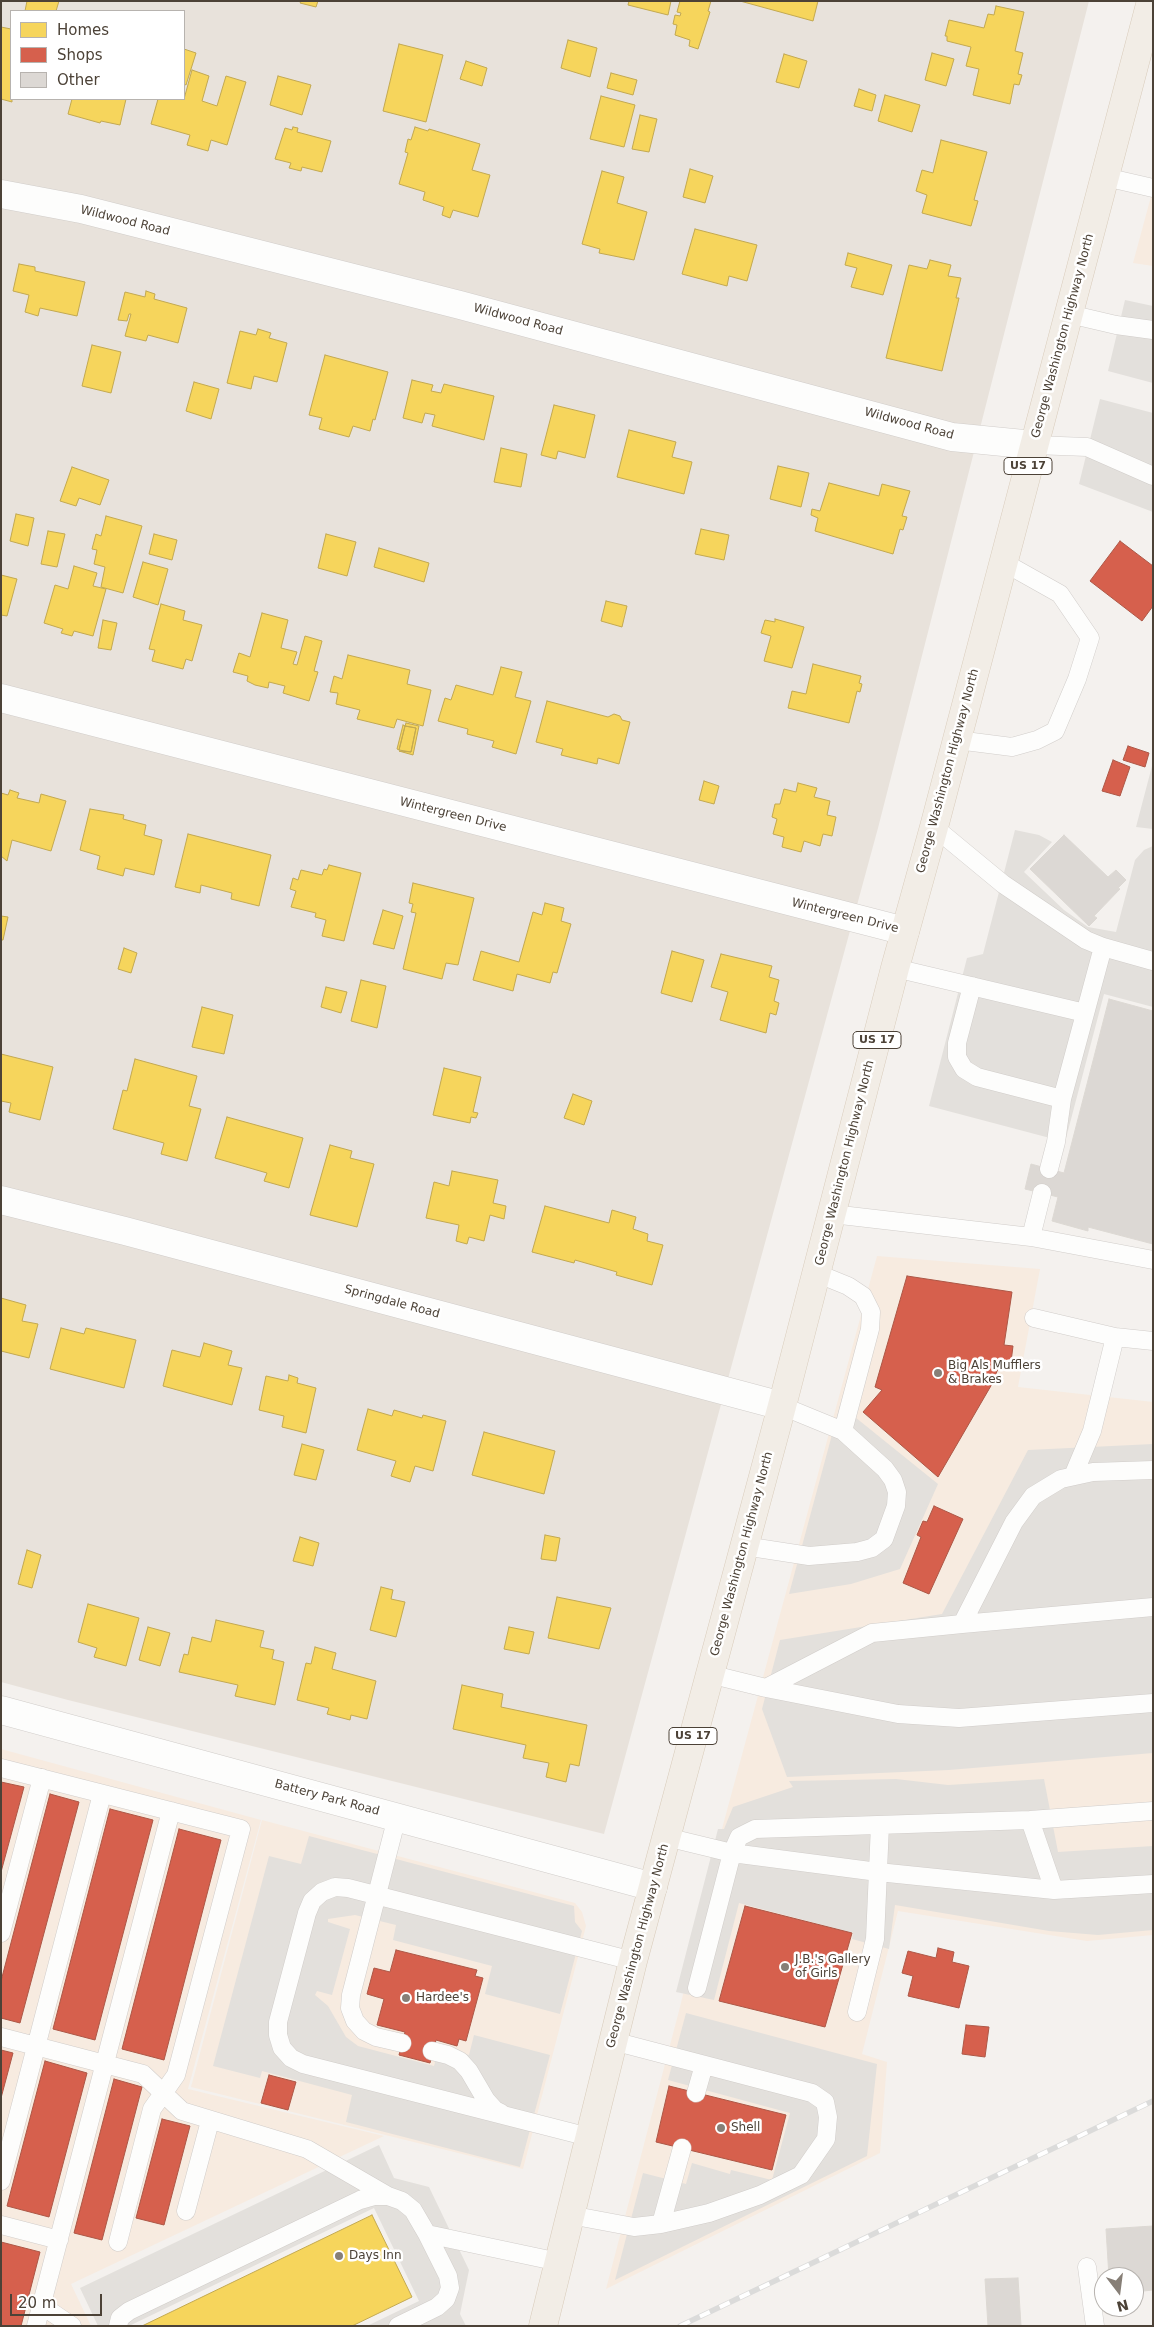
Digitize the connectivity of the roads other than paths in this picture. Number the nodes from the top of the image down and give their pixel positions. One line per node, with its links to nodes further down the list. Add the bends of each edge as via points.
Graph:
1 (1152, 2): 2 (main road, George Washington Highway North / US 17)
2 (1105, 177): 3 (lane); 5 (main road, George Washington Highway North / US 17)
3 (1153, 188)
4 (1, 194): 7 (street, Wildwood Road, via 82,209 460,305 952,437)
5 (1069, 314): 6 (lane); 7 (main road, George Washington Highway North / US 17)
6 (1153, 330)
7 (1034, 445): 8 (lane, via 1087,447); 9 (main road, George Washington Highway North / US 17)
8 (1153, 476)
9 (1003, 562): 11 (main road, George Washington Highway North / US 17); 11 (lane, via 1060,594 1090,638 1055,731 1012,747)
10 (1, 698): 13 (street, Wintergreen Drive)
11 (957, 740): 12 (main road, George Washington Highway North / US 17)
12 (934, 827): 13 (main road, George Washington Highway North / US 17); 14 (lane, via 1002,884)
13 (905, 931): 16 (main road, George Washington Highway North / US 17)
14 (1103, 948): 15 (lane); 18 (lane)
15 (1153, 961)
16 (895, 968): 17 (lane); 23 (main road, George Washington Highway North / US 17)
17 (972, 986): 18 (lane); 19 (lane, via 957,1043 957,1057 964,1069 977,1076)
18 (1085, 1013): 19 (lane)
19 (1062, 1099): 20 (lane, via 1056,1142)
20 (1048, 1169)
21 (1042, 1193): 24 (lane)
22 (1, 1200): 30 (street, Springdale Road)
23 (832, 1214): 24 (lane); 26 (main road, George Washington Highway North / US 17)
24 (1030, 1237): 25 (lane)
25 (1153, 1260)
26 (816, 1273): 30 (main road, George Washington Highway North / US 17); 31 (lane, via 863,1296 871,1312 870,1329)
27 (1034, 1318): 28 (lane)
28 (1115, 1337): 29 (lane); 33 (lane, via 1092,1431)
29 (1153, 1341)
30 (782, 1406): 31 (lane); 34 (main road, George Washington Highway North / US 17)
31 (843, 1431): 34 (lane, via 893,1480 897,1492 896,1506 884,1539 872,1548 857,1552 809,1556)
32 (1153, 1470): 33 (lane)
33 (1073, 1476): 36 (lane, via 1061,1479 1033,1496 1014,1522)
34 (744, 1546): 37 (main road, George Washington Highway North / US 17)
35 (1153, 1607): 36 (lane)
36 (962, 1624): 38 (lane, via 872,1634)
37 (709, 1674): 38 (lane); 49 (main road, George Washington Highway North / US 17)
38 (766, 1688): 39 (lane, via 898,1714 959,1718)
39 (1153, 1703)
40 (1, 1710): 46 (street, Battery Park Road)
41 (1, 1768): 42 (lane)
42 (42, 1778): 43 (lane); 56 (lane)
43 (102, 1794): 44 (lane); 63 (lane)
44 (171, 1811): 65 (lane); 67 (lane, via 241,1829 176,2075)
45 (1153, 1811): 47 (lane)
46 (397, 1817): 53 (street, Battery Park Road); 55 (lane)
47 (1030, 1820): 48 (lane); 54 (lane)
48 (880, 1825): 50 (lane, via 755,1829 739,1837); 51 (lane)
49 (666, 1837): 50 (lane); 53 (main road, George Washington Highway North / US 17)
50 (732, 1853): 51 (lane); 58 (lane)
51 (878, 1872): 54 (lane); 59 (lane, via 875,1939)
52 (1153, 1884): 54 (lane)
53 (653, 1887): 57 (main road, George Washington Highway North / US 17)
54 (1054, 1890)
55 (377, 1895): 57 (lane); 62 (lane, via 350,2008 354,2021 364,2031); 69 (lane, via 335,1887 312,1901 306,1913 278,2022 282,2048 303,2064)
56 (1, 1933)
57 (633, 1961): 61 (main road, George Washington Highway North / US 17)
58 (697, 1988)
59 (857, 2012)
60 (1, 2037): 63 (lane)
61 (614, 2041): 66 (lane); 71 (main road, George Washington Highway North / US 17)
62 (402, 2044)
63 (36, 2046): 65 (lane); 73 (lane)
64 (432, 2051): 69 (lane, via 460,2061 486,2100)
65 (105, 2064): 67 (lane, via 143,2074); 80 (lane)
66 (704, 2065): 68 (lane); 77 (lane, via 812,2093 825,2102 828,2118 826,2139 801,2175 760,2195 709,2213)
67 (164, 2093): 70 (lane, via 182,2111); 81 (lane, via 152,2109)
68 (696, 2093)
69 (507, 2116): 71 (lane)
70 (210, 2121): 74 (lane, via 307,2149); 75 (lane)
71 (589, 2136): 76 (main road, George Washington Highway North / US 17)
72 (682, 2148): 77 (lane)
73 (1, 2181)
74 (388, 2196): 79 (lane, via 413,2210); 87 (lane, via 360,2200 129,2311 120,2318)
75 (186, 2211)
76 (570, 2215): 77 (lane, via 634,2227); 82 (main road, George Washington Highway North / US 17)
77 (661, 2224)
78 (1, 2225): 80 (lane)
79 (427, 2234): 82 (lane); 88 (lane, via 448,2276 450,2288 446,2299 437,2307)
80 (59, 2240): 84 (lane)
81 (118, 2242)
82 (559, 2262): 89 (main road, George Washington Highway North / US 17)
83 (1087, 2267): 90 (lane)
84 (42, 2305): 85 (lane); 86 (lane)
85 (36, 2326)
86 (72, 2326)
87 (118, 2326)
88 (398, 2326)
89 (544, 2326)
90 (1096, 2326)

